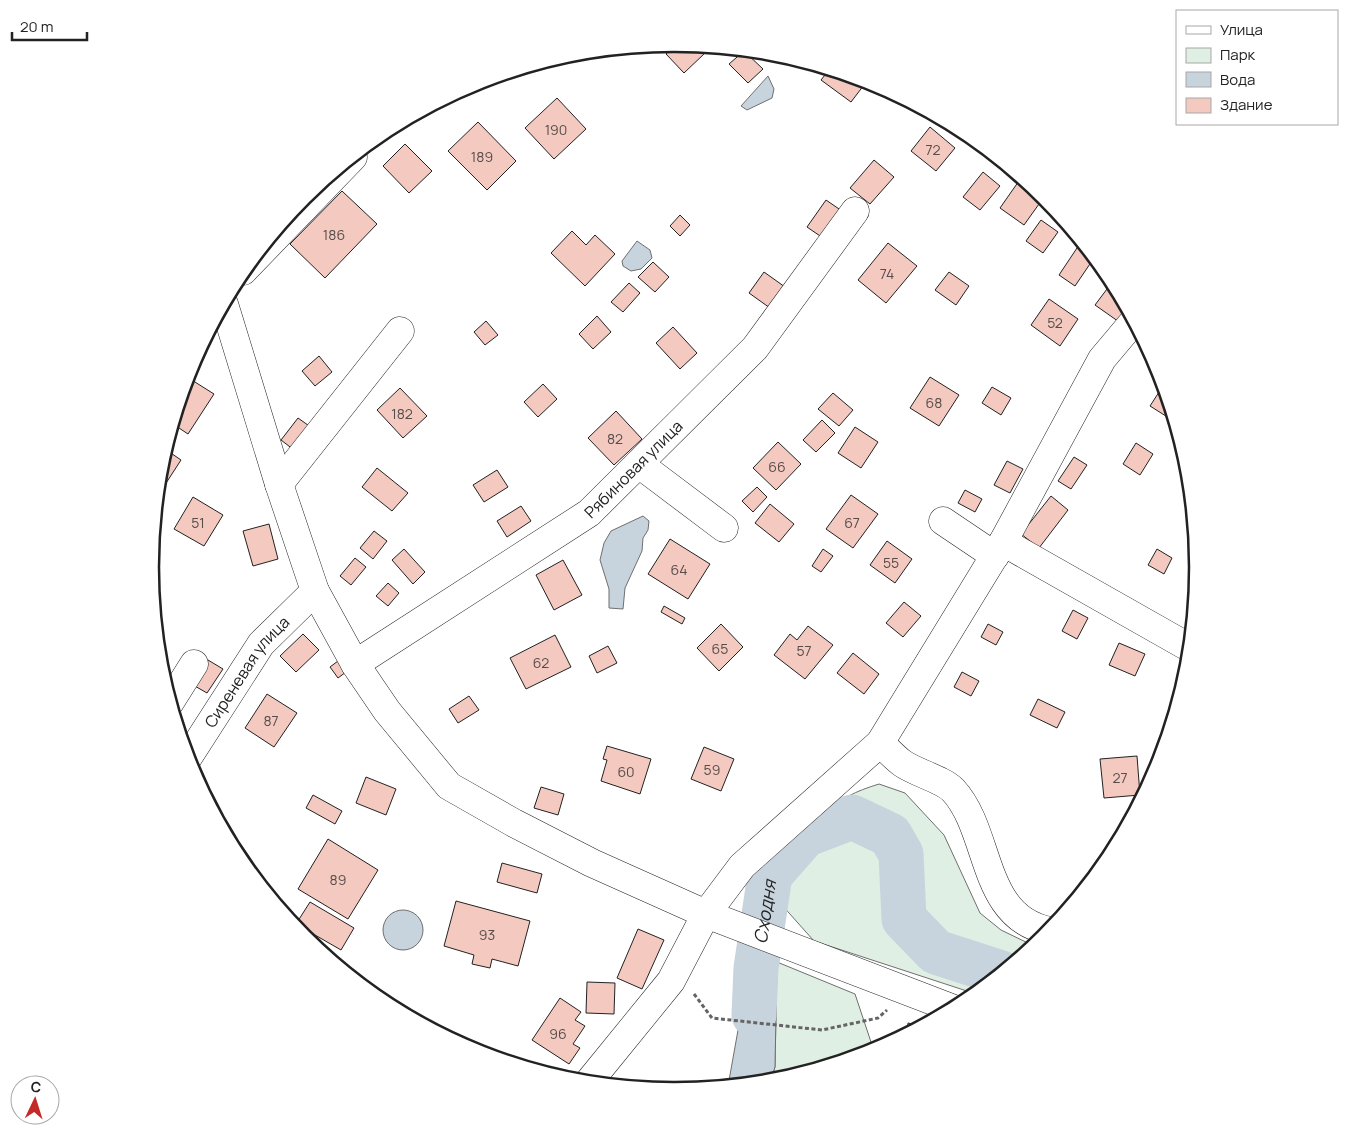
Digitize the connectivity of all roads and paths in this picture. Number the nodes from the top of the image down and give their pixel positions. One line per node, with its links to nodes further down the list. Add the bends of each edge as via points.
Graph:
1 (855, 211): 5 (street, Рябиновая улица, via 756,348)
2 (227, 313): 6 (street)
3 (1129, 327): 9 (street, via 1102,359)
4 (400, 331): 6 (street)
5 (639, 464): 8 (street); 13 (street, Рябиновая улица, via 589,513)
6 (279, 484): 10 (street)
7 (943, 521): 9 (street)
8 (724, 528)
9 (999, 549): 11 (street); 15 (street)
10 (315, 591): 13 (street); 16 (street, Сиреневая улица, via 261,644)
11 (1183, 645)
12 (194, 664): 14 (street)
13 (355, 664): 17 (street, via 387,711 449,786 592,863)
14 (175, 694)
15 (880, 742): 17 (street, via 742,866); 18 (street, via 902,763 952,789 971,820 996,888 1013,914)
16 (193, 750)
17 (706, 914): 19 (street); 22 (street, via 671,981)
18 (1042, 927)
19 (908, 992): 20 (street); 21 (path, via 878,1018 822,1030)
20 (945, 1006)
21 (712, 1018)
22 (594, 1076)

